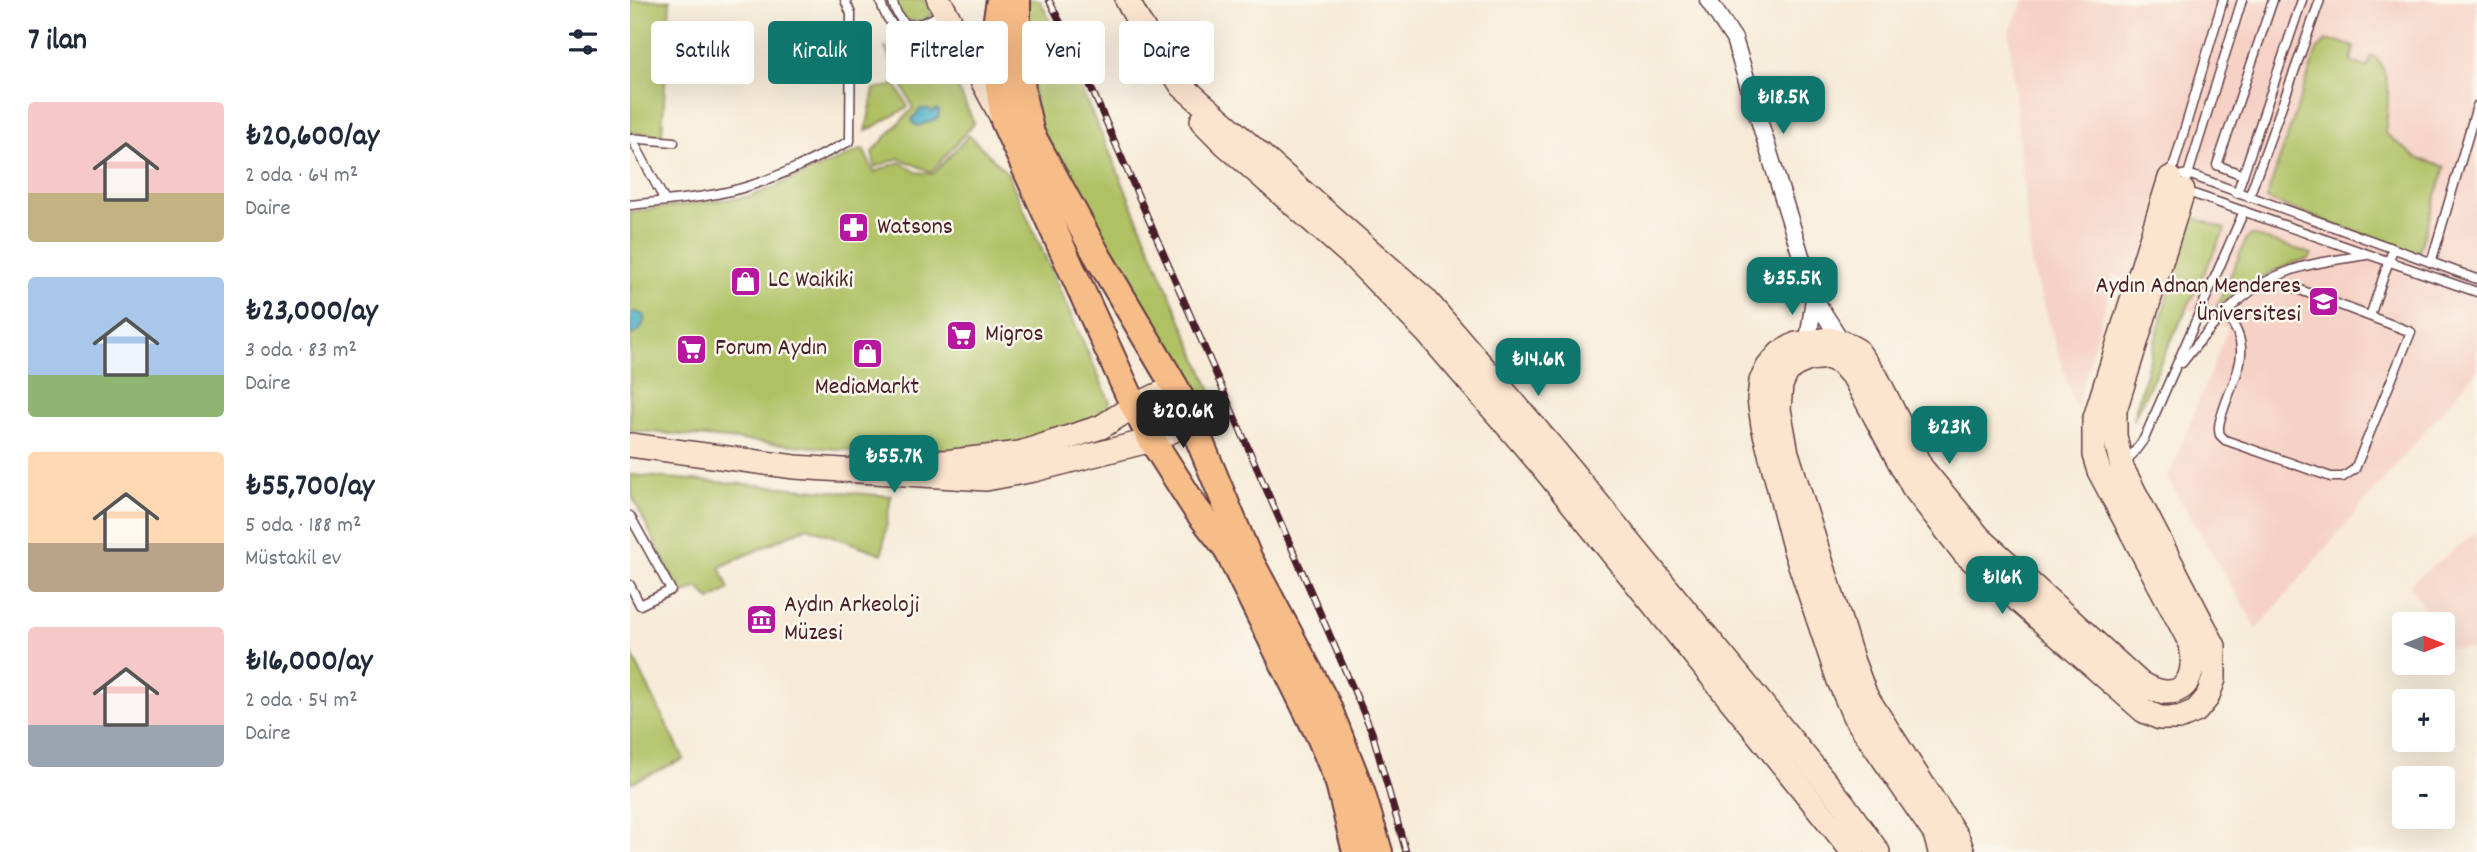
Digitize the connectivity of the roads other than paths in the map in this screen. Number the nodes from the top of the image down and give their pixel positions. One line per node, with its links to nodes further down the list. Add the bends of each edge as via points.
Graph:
1 (845, 0): 24 (lane, via 851,14 850,141 751,186)
2 (880, 0): 14 (lane)
3 (892, 0): 13 (lane, via 905,24 919,25)
4 (1115, 0): 53 (street, via 1171,89 1225,144 1352,256 1429,334 1541,465)
5 (1127, 0): 54 (street, via 1182,86 1425,299 1843,803)
6 (1708, 0): 34 (street, via 1734,39)
7 (2223, 0): 21 (lane)
8 (2242, 0): 21 (lane)
9 (2273, 0): 20 (lane, via 2217,165)
10 (2302, 0): 20 (lane)
11 (2320, 0): 23 (lane)
12 (1003, 1): 17 (main road, via 993,43); 39 (main road, via 1017,43 1031,134)
13 (942, 6)
14 (890, 21)
15 (984, 84): 17 (street)
16 (2477, 106): 30 (lane)
17 (1004, 121): 41 (main road)
18 (631, 139): 19 (lane); 24 (lane)
19 (674, 142)
20 (2243, 175): 22 (lane)
21 (2181, 181): 22 (lane); 26 (lane); 38 (street, via 2094,421 2094,455 2105,483 2191,644 2192,673 2178,691 2154,691 2140,683 1980,538 1921,467 1877,378 1857,350); 48 (street, via 2115,410)
22 (2237, 192): 23 (lane)
23 (2249, 197): 27 (lane)
24 (665, 201): 25 (lane)
25 (630, 205)
26 (2244, 211): 28 (lane); 40 (lane)
27 (2393, 249): 29 (lane); 30 (lane)
28 (2367, 255): 29 (lane); 35 (lane, via 2320,262 2276,276)
29 (2389, 262): 33 (lane); 36 (lane)
30 (2431, 263): 31 (lane)
31 (2477, 279)
32 (2295, 288): 36 (lane)
33 (2477, 292)
34 (1814, 298): 37 (street); 38 (street)
35 (2226, 314): 36 (lane, via 2238,328 2242,346 2219,424 2220,435 2337,478 2355,469 2410,332); 40 (lane)
36 (2370, 316)
37 (1808, 341): 38 (street); 55 (street, via 1780,353 1768,366 1759,399 1794,547 1854,716 1934,834)
38 (1842, 342)
39 (1158, 361): 41 (main road, via 1135,380); 42 (main road)
40 (2174, 373): 48 (lane, via 2144,439)
41 (1122, 380): 43 (main road)
42 (1175, 387): 43 (street); 44 (main road)
43 (1134, 406): 45 (street, via 1101,428 1020,453 945,462 827,456); 46 (main road)
44 (1190, 418): 46 (street); 52 (main road, via 1248,557 1327,705)
45 (630, 434)
46 (1152, 440): 47 (street, via 986,479 795,467); 51 (main road, via 1226,547 1321,739 1339,783)
47 (630, 445)
48 (2122, 468): 56 (street, via 2214,646 2214,679 2207,698 2196,711 2179,718 2160,718 2144,710 1964,553 1913,487 1855,379 1841,363 1809,359 1787,372 1781,385 1779,409 1787,453 1866,696)
49 (630, 516): 50 (lane, via 671,590 640,606)
50 (630, 585)
51 (1356, 852)
52 (1379, 852)
53 (1853, 852)
54 (1878, 852)
55 (1940, 852)
56 (1964, 852)

